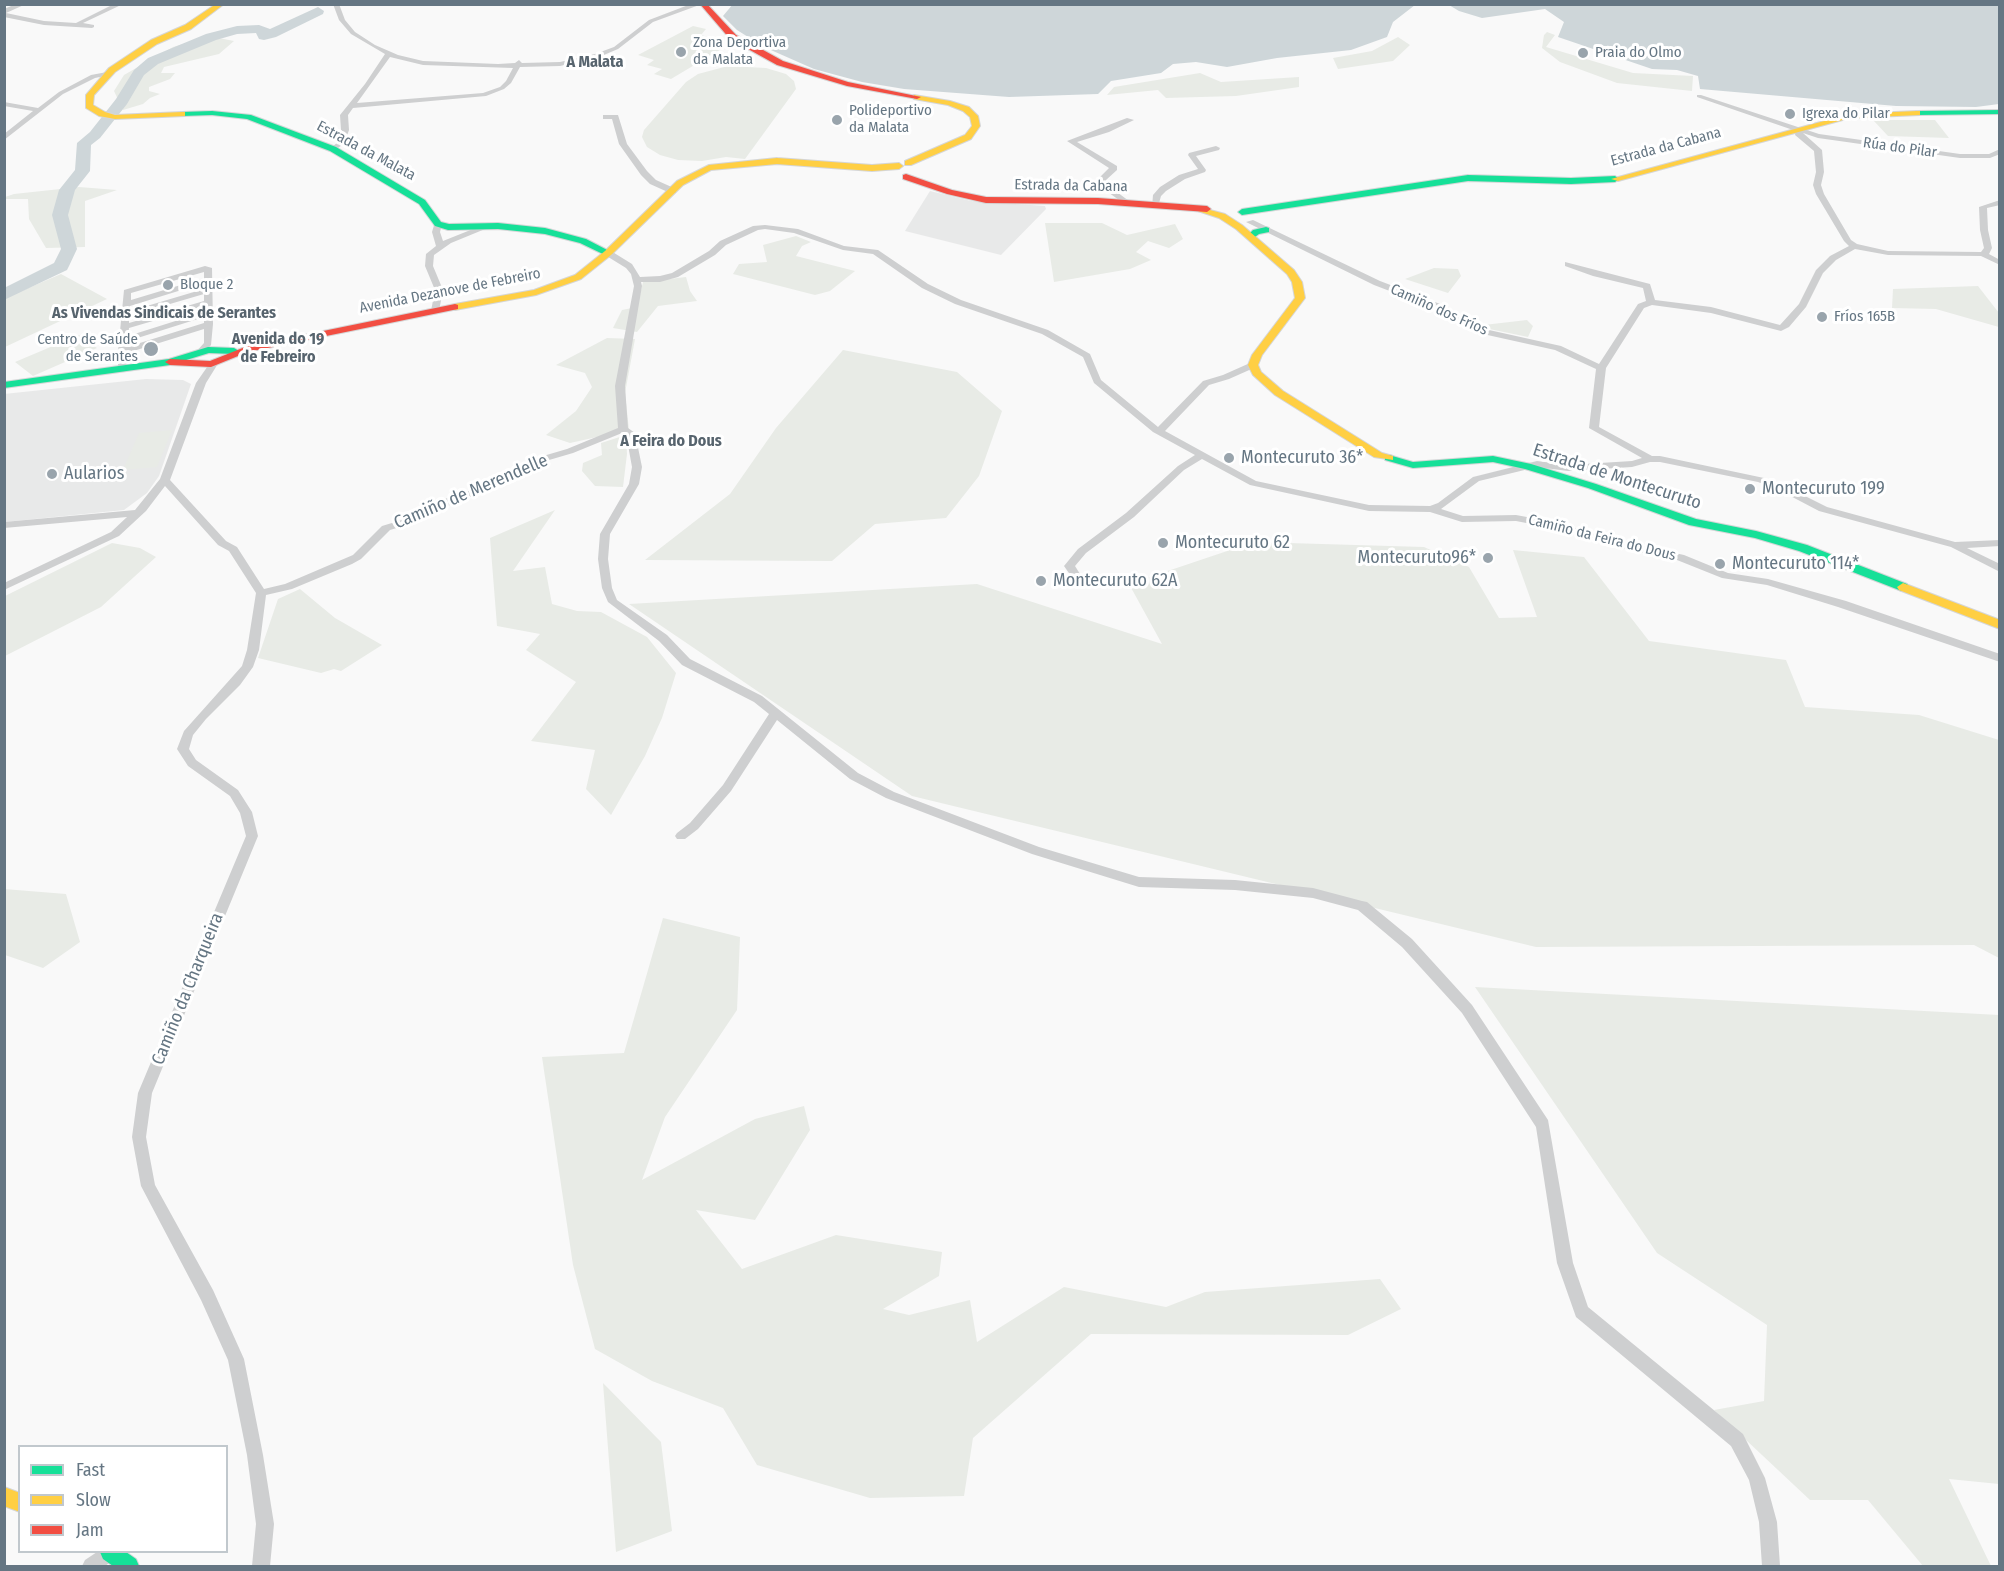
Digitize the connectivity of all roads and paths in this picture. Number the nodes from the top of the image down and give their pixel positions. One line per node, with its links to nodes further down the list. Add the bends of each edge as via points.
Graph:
1 (23, 4): 7 (street)
2 (221, 4): 12 (main road, Estrada da Malata)
3 (336, 4): 10 (street, via 353,33)
4 (118, 5): 8 (street)
5 (703, 7): 6 (street); 6 (street); 24 (main road, via 733,37 794,69 966,109 977,122 974,130 962,141)
6 (688, 9): 11 (street, via 651,21 615,48 597,56 560,64)
7 (4, 14): 8 (street)
8 (69, 25): 9 (street)
9 (92, 26)
10 (388, 54): 11 (street, via 423,63); 15 (street)
11 (517, 64): 15 (street, via 509,82 484,96)
12 (107, 74): 16 (street, via 77,83); 23 (main road, Estrada da Malata, via 88,100 93,111 108,115 237,115)
13 (1699, 96): 20 (street, Rúa do Pilar)
14 (4, 104): 16 (street)
15 (351, 106): 23 (street, via 344,115 345,130 340,144)
16 (38, 110): 21 (street)
17 (2000, 112): 20 (main road, Estrada da Cabana, via 1864,114)
18 (606, 117): 30 (street, via 615,117 623,144 644,173)
19 (1130, 120): 33 (street, via 1071,141 1114,168 1102,182)
20 (1798, 130): 26 (street, Rúa do Pilar, via 1928,153); 35 (main road, Estrada da Cabana, via 1615,179 1468,178 1267,209); 39 (street, via 1818,150 1820,194)
21 (4, 138)
22 (1216, 148): 34 (street, via 1192,155 1202,170 1163,189)
23 (333, 149): 36 (main road, Estrada da Malata, via 422,202)
24 (940, 151): 28 (main road); 29 (main road)
25 (2000, 151): 26 (street, Rúa do Pilar)
26 (1990, 156): 27 (street)
27 (2000, 160)
28 (903, 170): 29 (main road, via 917,176); 30 (main road, Avenida Dezanove de Febreiro, via 777,161 721,166 693,176); 31 (main road, Estrada da Cabana)
29 (924, 170): 31 (main road, Estrada da Cabana)
30 (673, 191): 40 (main road, Avenida Dezanove de Febreiro)
31 (945, 191): 33 (main road, Estrada da Cabana, via 1003,202)
32 (2000, 202): 41 (street, via 1983,207 1988,248)
33 (1126, 203): 34 (main road, Estrada da Cabana)
34 (1155, 205): 35 (main road, Estrada da Cabana, via 1198,208)
35 (1246, 223): 56 (main road, via 1291,272 1300,298); 57 (street, Camiño dos Fríos, via 1377,283 1445,309 1477,330 1558,348)
36 (438, 224): 37 (main road); 38 (street)
37 (486, 227): 38 (street); 40 (main road, via 554,233)
38 (440, 245): 48 (street, via 429,260 439,290)
39 (1854, 246): 41 (street, via 1888,253); 47 (street, via 1819,272 1803,305 1781,328 1711,310)
40 (608, 253): 44 (street, via 629,266); 48 (main road, Avenida Dezanove de Febreiro, via 578,277 549,289)
41 (1982, 254): 42 (street)
42 (2000, 263)
43 (1568, 264): 47 (street, via 1647,286)
44 (636, 280): 61 (street, via 620,386); 62 (street, Camiño da Feira do Dous, via 675,275 723,243 756,228 795,231 843,248 875,252 925,286 958,302 1045,332 1087,356 1097,381)
45 (208, 290): 46 (street); 50 (street); 50 (street, via 208,268 127,292)
46 (208, 302): 49 (street); 52 (street)
47 (1650, 302): 57 (street, via 1641,306)
48 (435, 311): 55 (main road, Avenida Dezanove de Febreiro)
49 (208, 313): 51 (street); 53 (street)
50 (125, 315): 52 (street)
51 (208, 324): 54 (street); 55 (street)
52 (124, 327): 53 (street)
53 (123, 340): 54 (street)
54 (122, 351): 58 (street)
55 (208, 356): 58 (main road, Avenida Dezanove de Febreiro); 59 (street); 59 (street)
56 (1253, 364): 62 (street, via 1206,383); 65 (main road, Estrada de Montecuruto, via 1265,382 1280,393 1378,455 1413,465 1493,459)
57 (1601, 368): 64 (street, via 1594,428)
58 (121, 370): 60 (main road, Avenida Dezanove de Febreiro)
59 (204, 378): 66 (street)
60 (4, 385)
61 (623, 429): 75 (street, Camiño de Merendelle, via 528,463 476,492 386,528 348,562); 78 (street, via 630,433 637,467 634,484 605,534 603,559 613,602 663,638 686,662 733,685)
62 (1159, 432): 63 (street, Camiño da Feira do Dous)
63 (1201, 456): 67 (street, Camiño da Feira do Dous, via 1253,483 1278,489 1369,508); 73 (street, via 1181,468 1130,515 1082,551 1069,566)
64 (1650, 459): 65 (street, via 1621,465); 71 (street, via 1761,480 1823,509)
65 (1527, 466): 67 (street, via 1476,479); 76 (main road, Estrada de Montecuruto, via 1693,522 1803,548)
66 (165, 480): 68 (street); 75 (street, via 240,558)
67 (1431, 509): 77 (street, Camiño da Feira do Dous, via 1462,519 1530,519 1608,542 1680,557 1712,572 1768,582)
68 (137, 513): 69 (street); 74 (street, via 115,534)
69 (4, 525)
70 (2000, 543): 71 (street)
71 (1955, 545): 72 (street)
72 (2000, 569)
73 (1075, 574)
74 (4, 587)
75 (261, 593): 86 (street, Camiño da Charqueira, via 247,667 188,734 183,749 192,763 234,794 246,812 252,836 145,1093 139,1137 148,1186 207,1295 236,1359 265,1524)
76 (2000, 625)
77 (2000, 658)
78 (776, 713): 79 (street, via 727,788); 87 (street, via 854,776 881,791 1036,851 1139,882 1235,885 1313,893 1362,906 1407,944 1467,1009 1543,1125 1564,1263 1582,1312 1737,1440 1757,1478)
79 (681, 836)
80 (4, 1496): 81 (main road)
81 (18, 1502)
82 (109, 1553): 84 (street)
83 (111, 1553): 85 (main road)
84 (91, 1566)
85 (129, 1566)
86 (261, 1566)
87 (1771, 1566)

